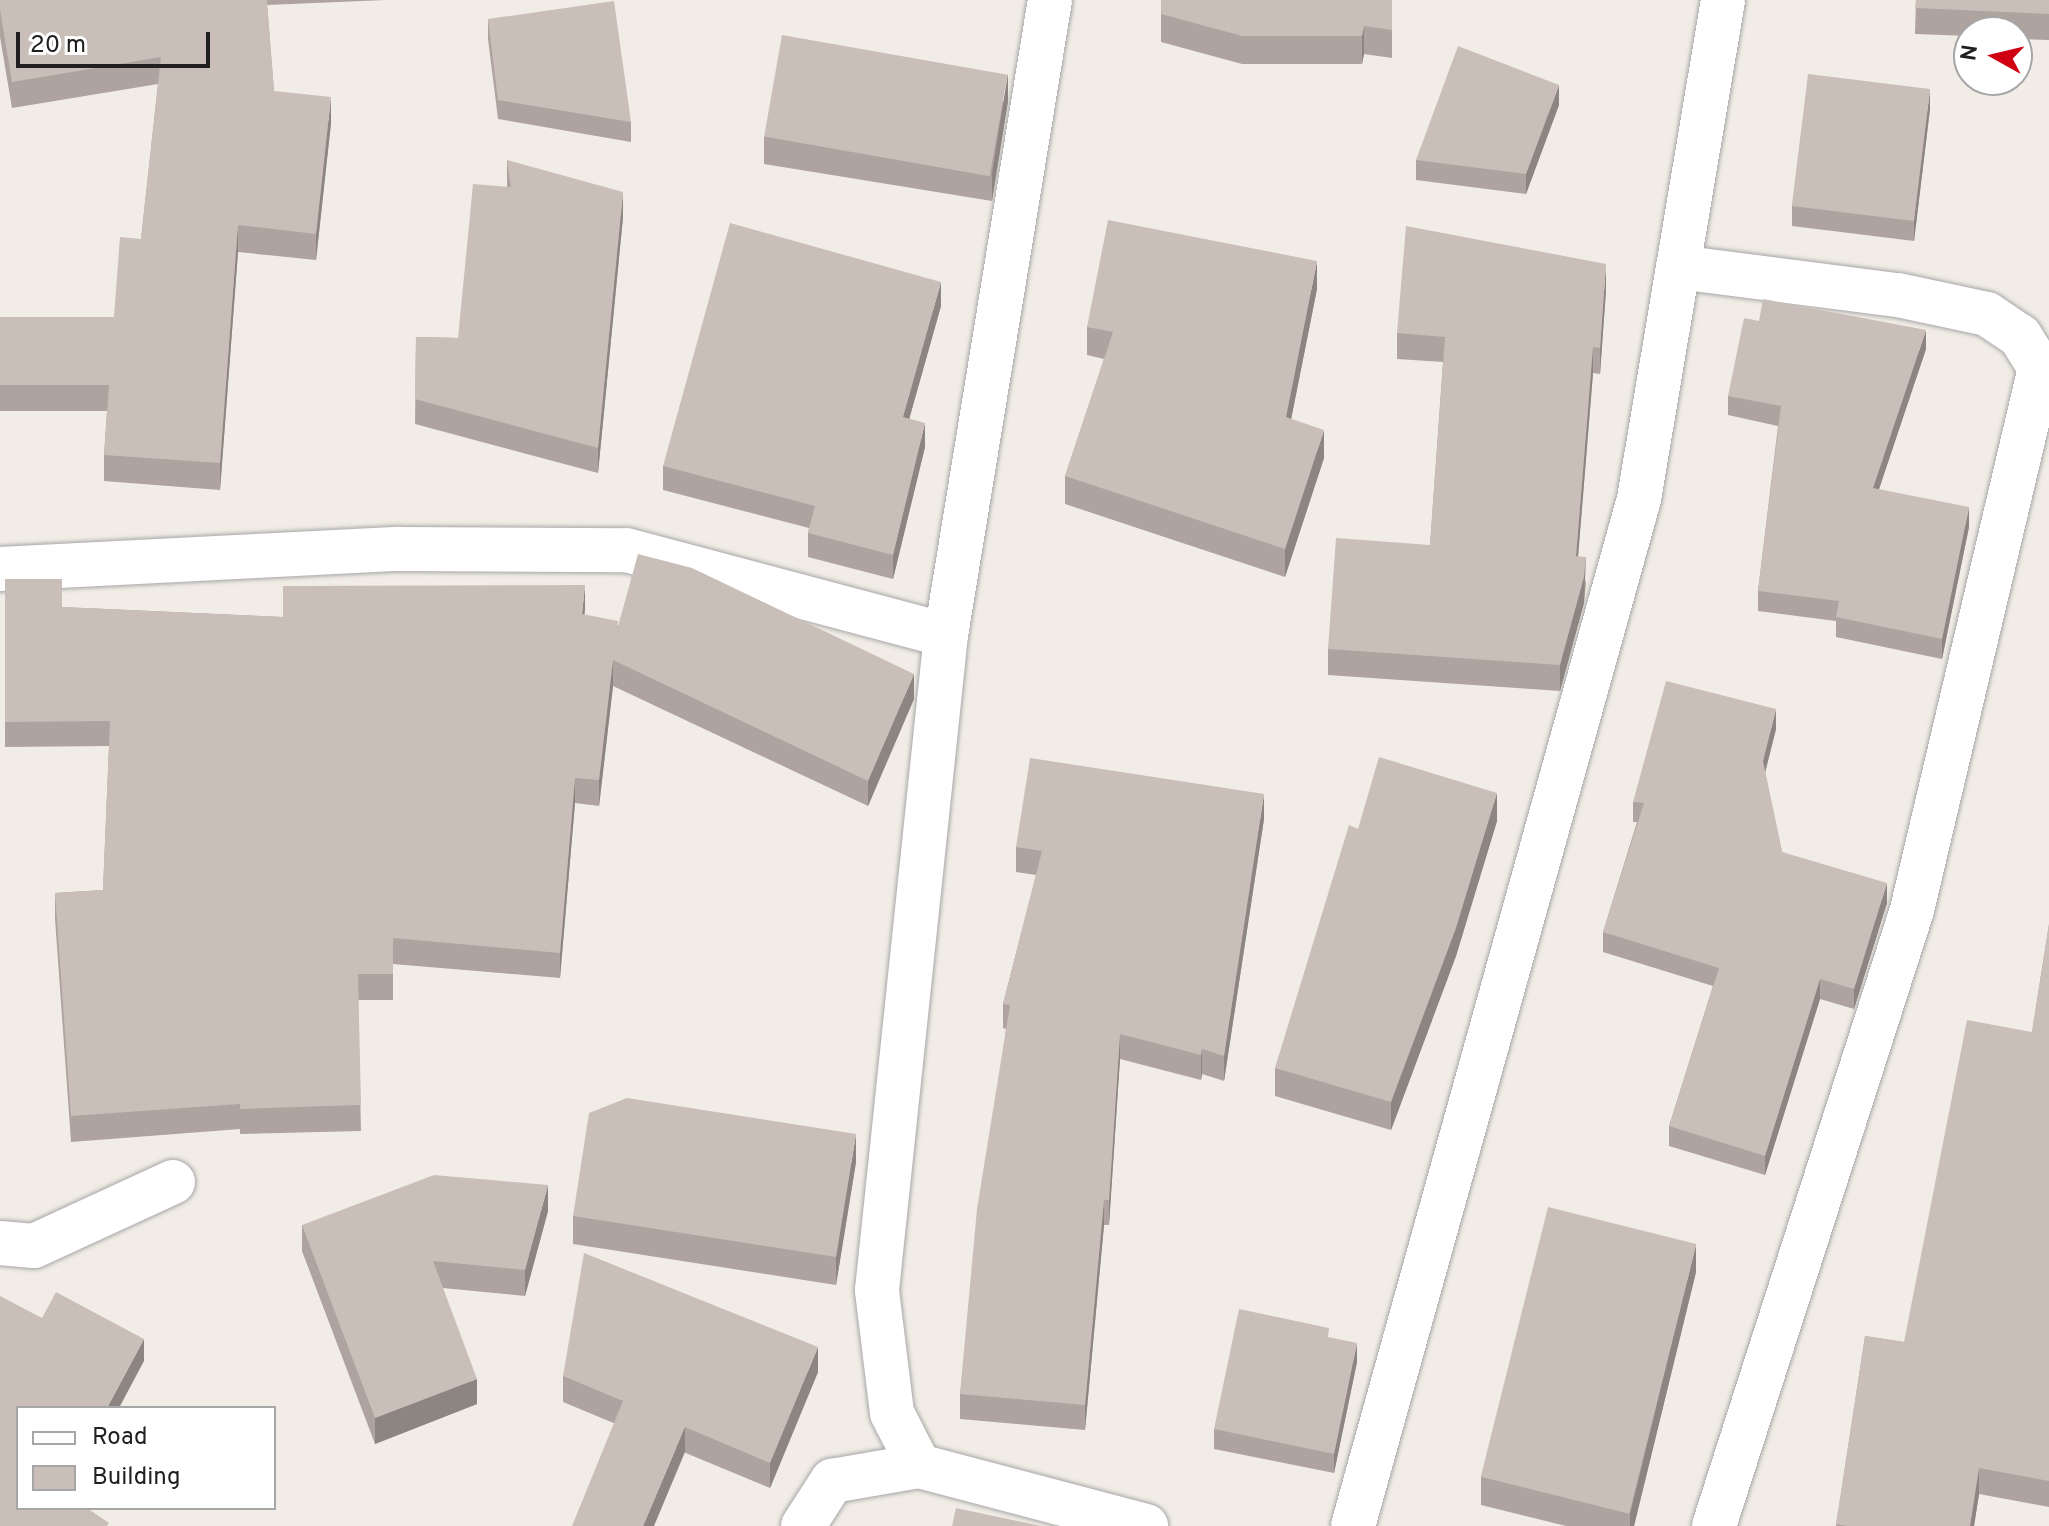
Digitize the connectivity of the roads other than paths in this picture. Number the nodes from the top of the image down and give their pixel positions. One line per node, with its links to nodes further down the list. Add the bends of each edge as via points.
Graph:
1 (1050, 0): 5 (street)
2 (1723, 0): 3 (street)
3 (1678, 267): 11 (street, via 1639,499); 12 (street, via 1898,295 1987,314 2020,336 2040,368 1912,910)
4 (0, 569): 5 (street, via 398,549 626,550)
5 (946, 635): 8 (street, via 877,1290 892,1413)
6 (173, 1182): 7 (street, via 34,1246)
7 (0, 1243)
8 (919, 1466): 9 (street, via 832,1481); 10 (street)
9 (803, 1526)
10 (1146, 1526)
11 (1353, 1526)
12 (1714, 1526)

